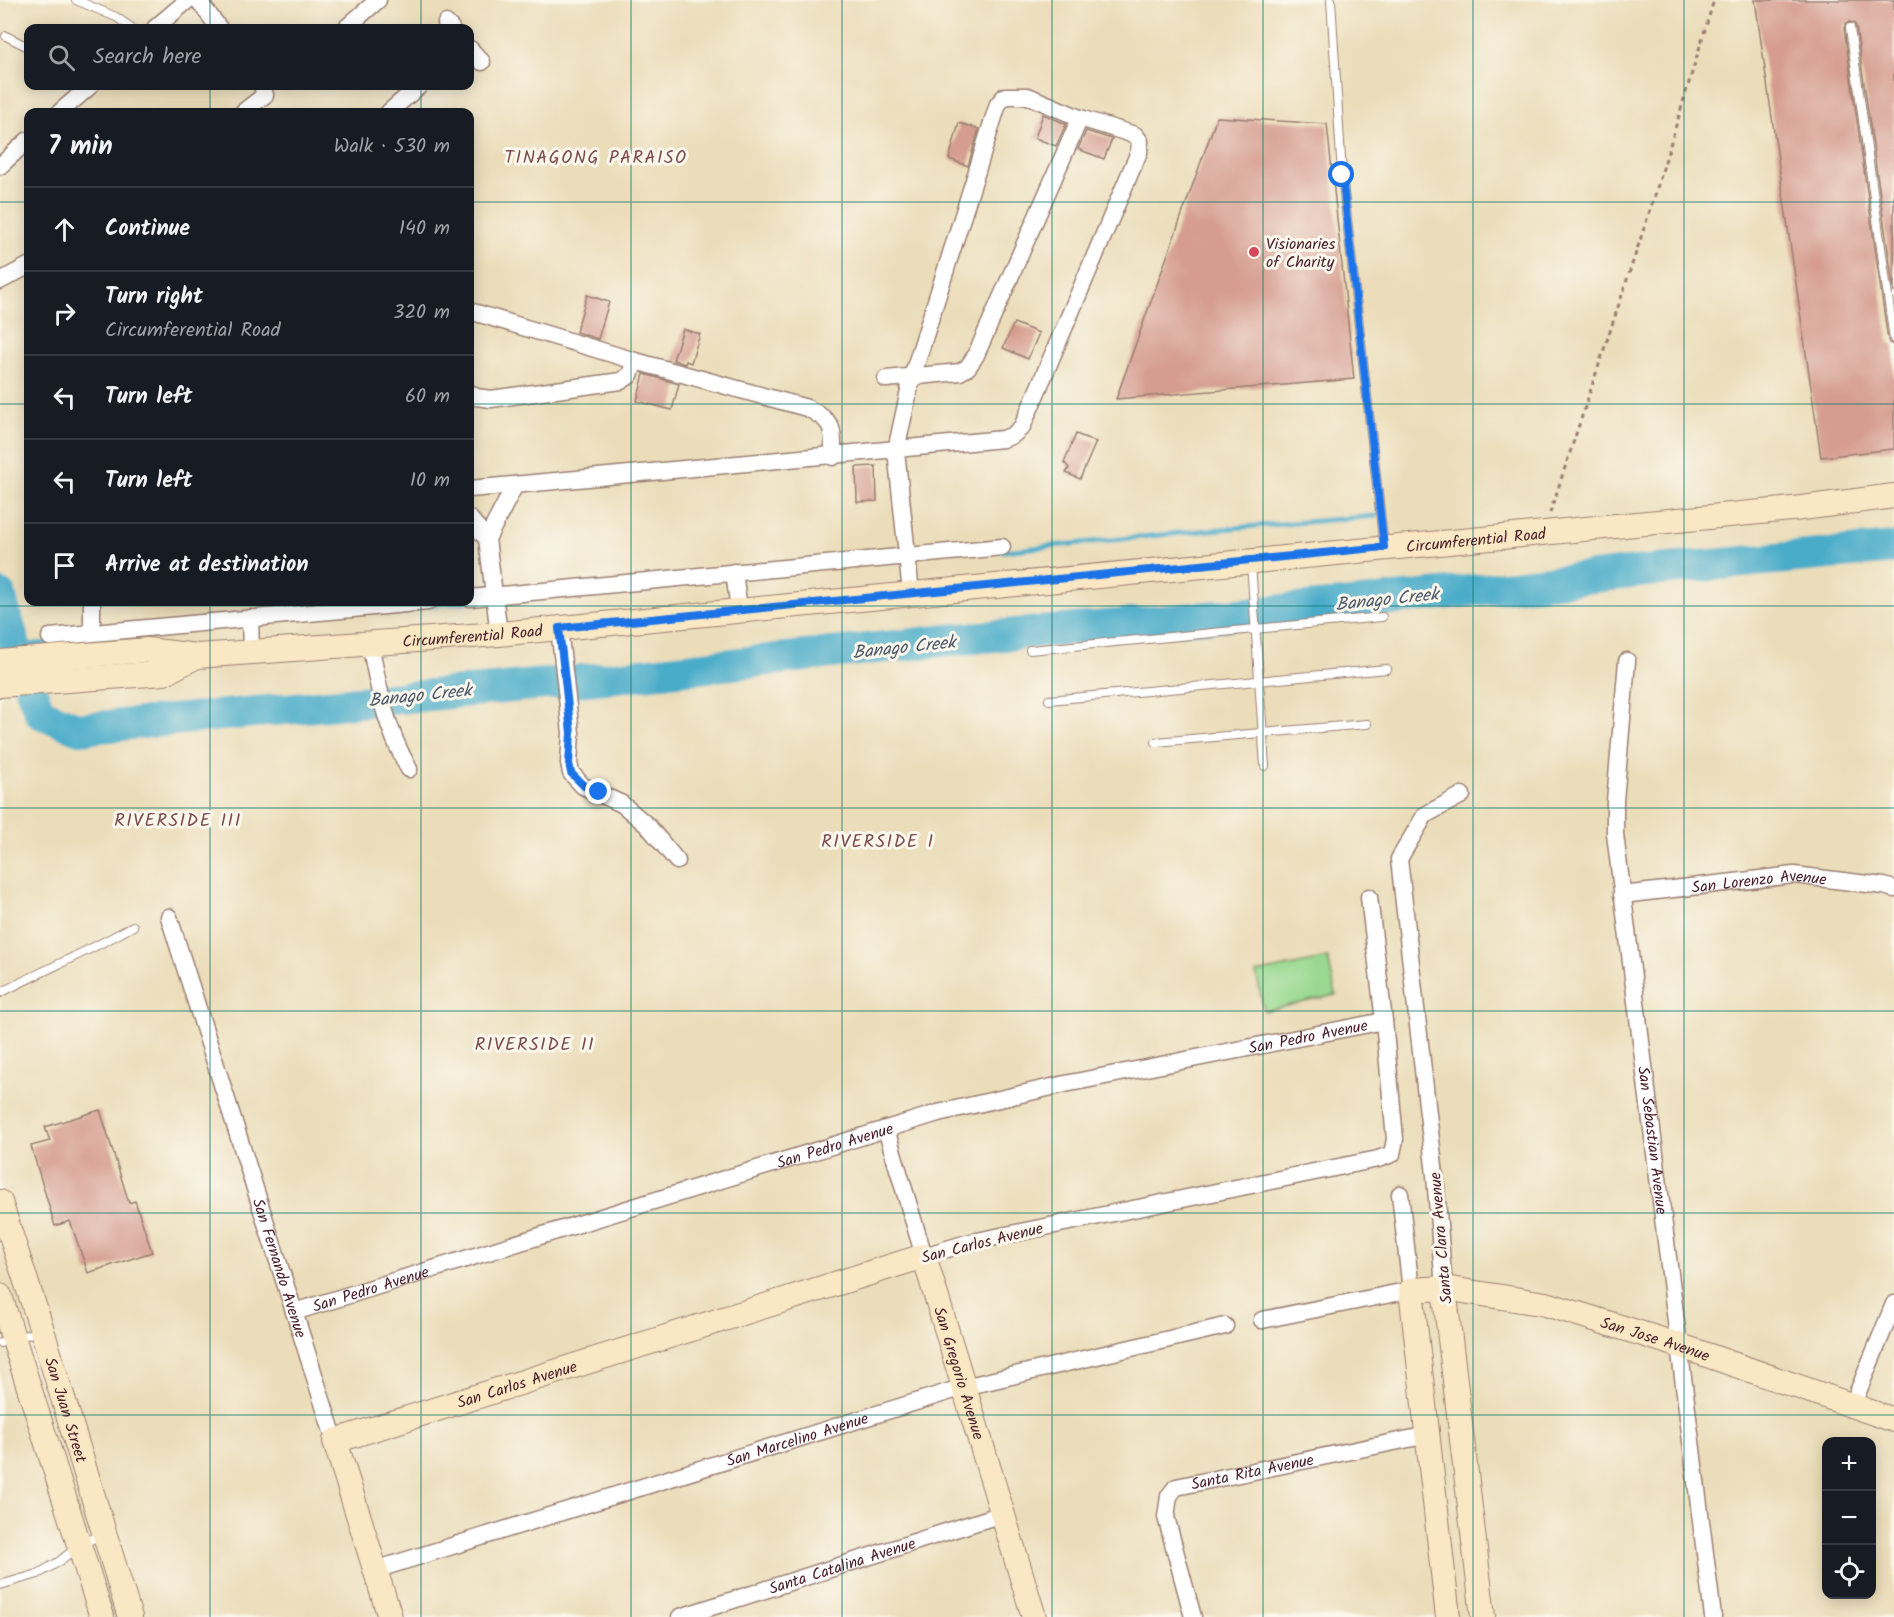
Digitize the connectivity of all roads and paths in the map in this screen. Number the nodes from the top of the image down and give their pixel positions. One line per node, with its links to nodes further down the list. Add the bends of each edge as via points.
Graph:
1 (76, 0): 7 (lane)
2 (188, 0): 8 (street)
3 (198, 0): 9 (street)
4 (378, 0): 10 (street)
5 (1331, 0): 42 (lane, via 1342,175)
6 (1714, 0): 39 (path, via 1654,198)
7 (126, 24)
8 (160, 24)
9 (216, 24)
10 (351, 24)
11 (1850, 28): 28 (lane)
12 (6, 36): 13 (lane)
13 (24, 46)
14 (474, 53): 15 (street)
15 (482, 62)
16 (85, 90): 19 (street)
17 (267, 90): 20 (street)
18 (414, 90): 21 (street)
19 (65, 108)
20 (247, 108)
21 (393, 108)
22 (1080, 118): 30 (street, via 976,356 960,372); 30 (street, via 1028,96 1005,96 998,104); 33 (street, via 1135,135 1140,141 1139,152 1022,427 1003,439)
23 (24, 144): 24 (street)
24 (0, 166)
25 (24, 268): 26 (street)
26 (0, 281)
27 (474, 312): 29 (street)
28 (1894, 339)
29 (635, 361): 32 (street, via 630,375 621,381 491,399); 34 (street, via 824,416 833,427)
30 (912, 377): 31 (street); 33 (street)
31 (886, 379)
32 (474, 396)
33 (896, 450): 34 (street); 44 (street)
34 (833, 457): 35 (street)
35 (515, 485): 36 (street); 40 (street)
36 (474, 489)
37 (1894, 496): 39 (main road, Circumferential Road)
38 (474, 524): 40 (street)
39 (1544, 532): 42 (main road, Circumferential Road)
40 (487, 539): 49 (street)
41 (1002, 547): 44 (street)
42 (1384, 547): 43 (main road, Circumferential Road)
43 (1251, 560): 44 (main road, Circumferential Road); 51 (lane)
44 (908, 570): 45 (main road, Circumferential Road); 45 (street)
45 (736, 586): 49 (street); 52 (main road, Circumferential Road)
46 (474, 600): 49 (street)
47 (92, 606): 54 (street)
48 (404, 606): 53 (street)
49 (495, 609): 52 (main road, Circumferential Road); 55 (main road, Circumferential Road)
50 (1382, 617): 51 (lane)
51 (1254, 625): 56 (lane); 61 (lane)
52 (559, 628): 70 (street, via 571,733 571,773 584,786 622,804 648,826)
53 (251, 631): 54 (street); 55 (main road, Circumferential Road); 57 (main road, Circumferential Road, via 197,656 147,650)
54 (92, 633): 57 (street)
55 (370, 643): 68 (street, via 382,708 395,745)
56 (1029, 650)
57 (60, 657): 59 (main road, Circumferential Road); 62 (main road, Circumferential Road)
58 (1627, 661): 72 (street, San Sebastian Avenue, via 1615,801)
59 (0, 662)
60 (1387, 669): 61 (lane)
61 (1258, 681): 63 (lane); 65 (lane)
62 (0, 685)
63 (1049, 700)
64 (1368, 724): 65 (lane)
65 (1262, 733): 66 (lane); 67 (lane)
66 (1156, 742)
67 (1264, 766)
68 (409, 769)
69 (1462, 795): 82 (street, Santa Clara Avenue, via 1425,815 1399,859 1434,1163)
70 (677, 861)
71 (1894, 889): 72 (street, San Lorenzo Avenue, via 1794,875)
72 (1622, 896): 91 (street, San Sebastian Avenue)
73 (1369, 897): 77 (street, San Carlos Avenue)
74 (170, 917): 86 (street, San Fernando Avenue)
75 (133, 926): 76 (lane)
76 (0, 993)
77 (1384, 1021): 78 (street, San Pedro Avenue, via 1043,1089); 81 (street, San Carlos Avenue, via 1395,1139 1392,1154 967,1243)
78 (886, 1129): 81 (street, San Gregorio Avenue); 86 (street, San Pedro Avenue)
79 (1400, 1194): 83 (street, Santa Clara Avenue)
80 (2, 1212): 89 (main road, San Juan Street)
81 (924, 1256): 92 (main road, San Gregorio Avenue); 96 (main road, San Carlos Avenue)
82 (1444, 1288): 83 (main road, San Jose Avenue); 91 (main road, San Jose Avenue, via 1546,1304); 109 (main road, Santa Clara Avenue)
83 (1411, 1290): 87 (street); 95 (main road, Santa Clara Avenue)
84 (0, 1296): 90 (main road, San Juan Street)
85 (1894, 1304): 93 (street)
86 (294, 1312): 96 (street, San Fernando Avenue)
87 (1262, 1320)
88 (1225, 1326): 92 (street, San Marcelino Avenue)
89 (42, 1330): 90 (lane); 98 (main road, San Juan Street)
90 (7, 1341): 99 (main road, San Juan Street)
91 (1678, 1345): 93 (main road, San Jose Avenue); 110 (street, San Sebastian Avenue)
92 (964, 1387): 97 (main road, San Gregorio Avenue); 100 (street, San Marcelino Avenue)
93 (1853, 1404): 94 (main road, San Jose Avenue)
94 (1894, 1420)
95 (1428, 1435): 107 (street, Santa Rita Avenue, via 1176,1487 1169,1496 1166,1517); 108 (main road, Santa Clara Avenue)
96 (335, 1441): 100 (main road, San Fernando Avenue)
97 (1002, 1514): 105 (street, Santa Catalina Avenue); 106 (main road, San Gregorio Avenue)
98 (103, 1534): 99 (lane); 103 (main road, San Juan Street)
99 (79, 1545): 101 (lane, via 38,1574); 102 (main road, San Juan Street)
100 (375, 1570): 104 (main road, San Fernando Avenue)
101 (0, 1585)
102 (102, 1617)
103 (130, 1617)
104 (390, 1617)
105 (680, 1617)
106 (1034, 1617)
107 (1193, 1617)
108 (1448, 1617)
109 (1483, 1617)
110 (1713, 1617)

